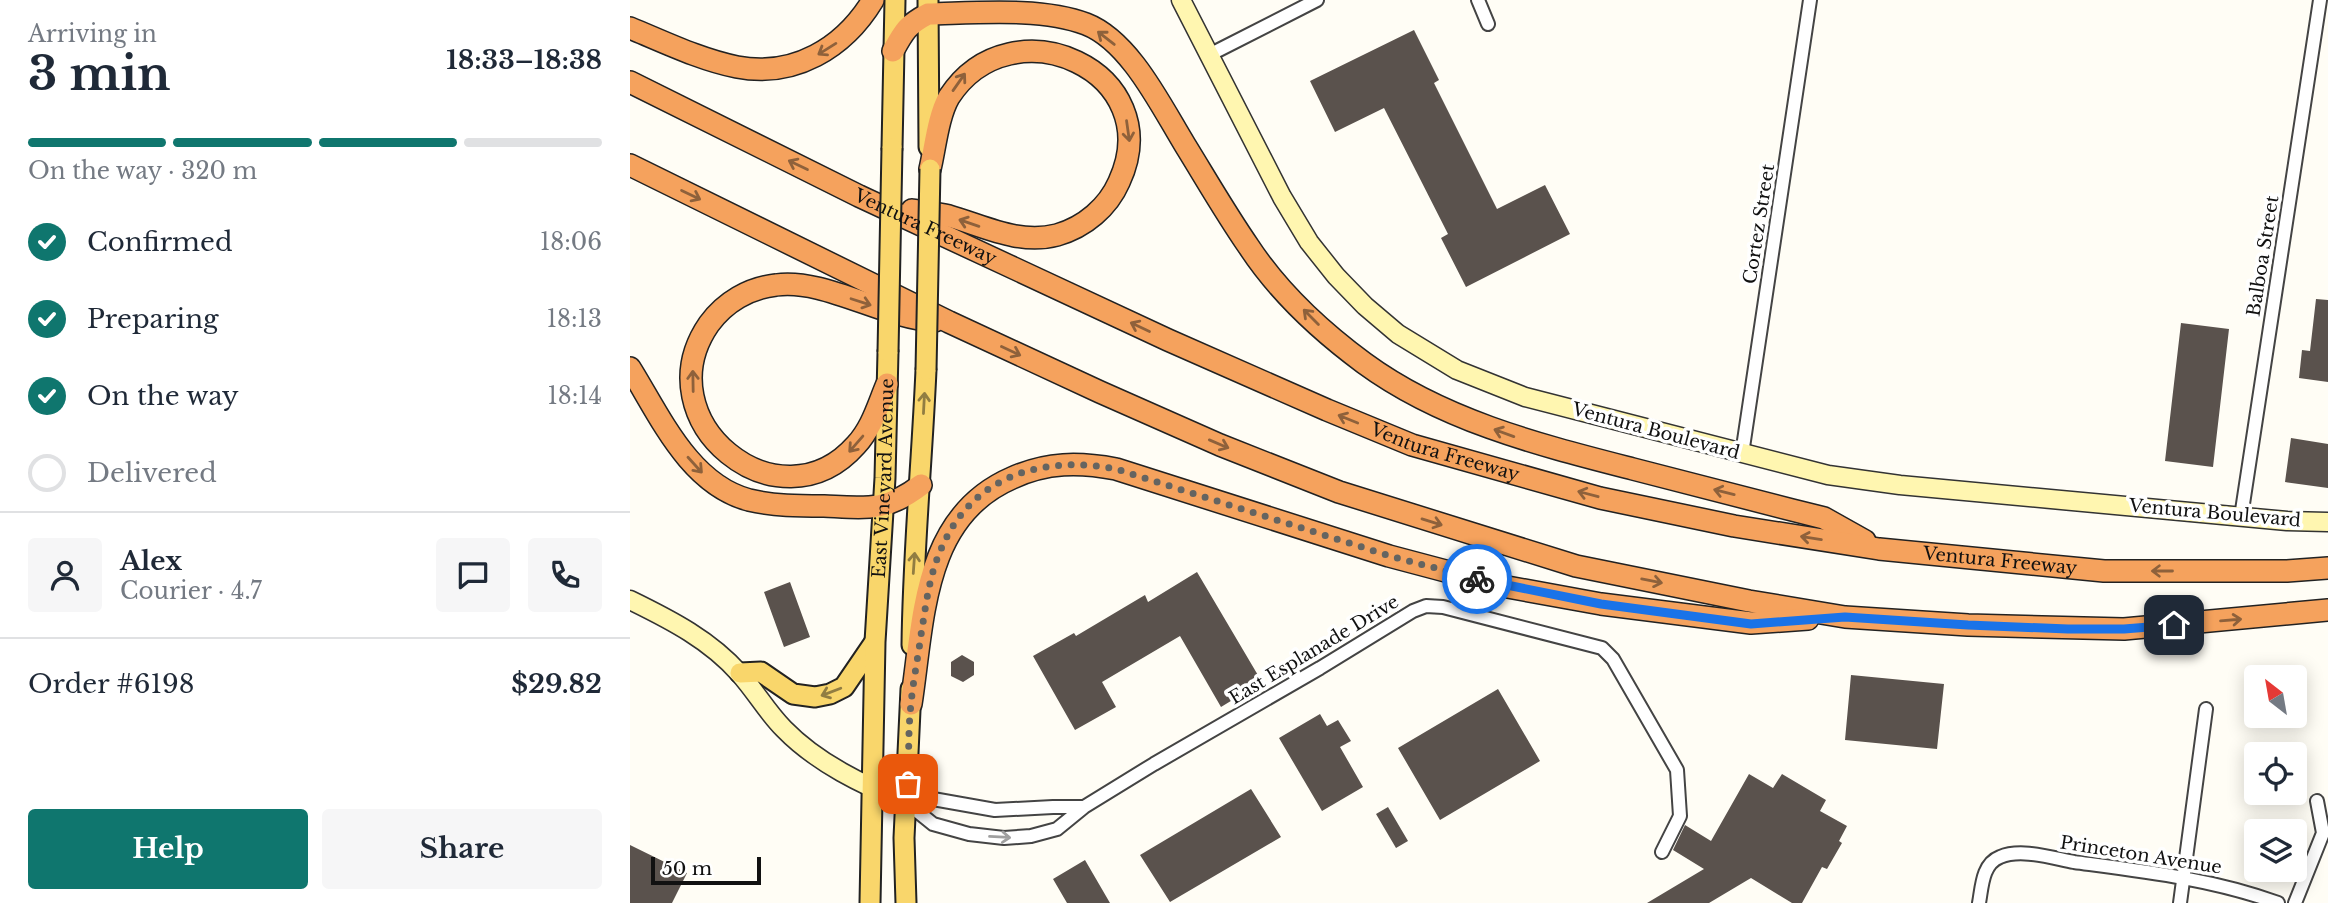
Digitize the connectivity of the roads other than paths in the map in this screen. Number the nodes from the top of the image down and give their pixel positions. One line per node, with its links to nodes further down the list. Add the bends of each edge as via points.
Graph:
1 (873, 0): 10 (highway, one-way to 10, via 841,40 797,64 778,68 720,63)
2 (895, 0): 11 (main road, East Vineyard Avenue)
3 (1181, 0): 12 (street, Ventura Boulevard)
4 (1317, 0): 12 (street)
5 (1478, 0): 9 (street)
6 (1810, 0): 20 (street, Cortez Street)
7 (2320, 0): 23 (street, Balboa Street)
8 (928, 7): 11 (highway, via 905,29); 15 (main road, East Vineyard Avenue); 25 (highway, one-way to 8, via 1824,518 1535,444 1412,393 1364,363 1280,286 1250,249 1149,86 1108,38 1087,24 1046,14)
9 (1488, 24)
10 (630, 29)
11 (893, 51): 19 (main road, East Vineyard Avenue, bridge)
12 (1209, 55): 20 (street, Ventura Boulevard, via 1309,242 1365,306 1398,334 1457,370 1501,389)
13 (630, 82): 16 (highway, Ventura Freeway, one-way to 13)
14 (630, 165): 17 (highway, one-way to 17)
15 (930, 169): 16 (highway, one-way to 16, via 947,99 966,73 1011,46 1038,44 1084,58 1116,92 1126,116 1128,155 1113,196 1093,218 1057,235 1023,238 948,216); 21 (main road, East Vineyard Avenue, one-way to 15, bridge)
16 (877, 203): 25 (highway, Ventura Freeway, one-way to 16, via 1600,498 1412,445 1168,340)
17 (949, 322): 19 (highway, one-way to 17, via 868,429 848,454 820,470 788,476 746,465 718,446 700,418 692,374 700,341 719,313 746,293 768,286 813,287 915,320); 29 (highway, one-way to 29, via 1100,393 1339,492 1576,566)
18 (630, 368): 22 (highway, one-way to 22, via 692,463 724,489 775,505)
19 (887, 384): 22 (main road, East Vineyard Avenue)
20 (1742, 454): 23 (street, Ventura Boulevard, via 1865,481)
21 (921, 485): 22 (highway); 32 (main road, East Vineyard Avenue, one-way to 21, via 913,570)
22 (883, 506): 30 (main road, East Vineyard Avenue)
23 (2241, 517): 24 (street, Ventura Boulevard)
24 (2328, 522)
25 (1879, 549): 26 (highway, Ventura Freeway, one-way to 25, via 2104,571)
26 (2328, 568)
27 (630, 600): 31 (street, via 708,643)
28 (2328, 610): 29 (highway, one-way to 28, via 2124,629)
29 (1845, 617): 32 (highway, via 1751,624 1502,586 1390,556 1116,469 1069,463 1006,480 976,498 957,520 930,582)
30 (875, 642): 31 (main road, one-way to 31, via 844,687 830,694 793,694 761,672); 34 (main road, East Vineyard Avenue)
31 (740, 673): 34 (street, via 784,730 823,761)
32 (911, 704): 37 (main road, East Vineyard Avenue)
33 (2206, 709): 39 (street)
34 (871, 788): 37 (street); 40 (main road, East Vineyard Avenue)
35 (2317, 801): 45 (street, via 2323,833)
36 (1084, 807): 37 (street, via 995,810 933,799); 37 (street, East Esplanade Drive, one-way to 36, via 933,824 1004,838 1057,830); 38 (street, East Esplanade Drive, via 1413,611 1443,607 1602,648 1613,659 1676,771 1680,816)
37 (906, 809): 41 (main road, East Vineyard Avenue)
38 (1662, 852)
39 (2185, 879): 42 (street, Princeton Avenue, via 2012,854 1996,859 1986,871); 43 (street); 44 (street, Princeton Avenue)
40 (870, 903)
41 (906, 903)
42 (1979, 903)
43 (2180, 903)
44 (2278, 903)
45 (2295, 903)

